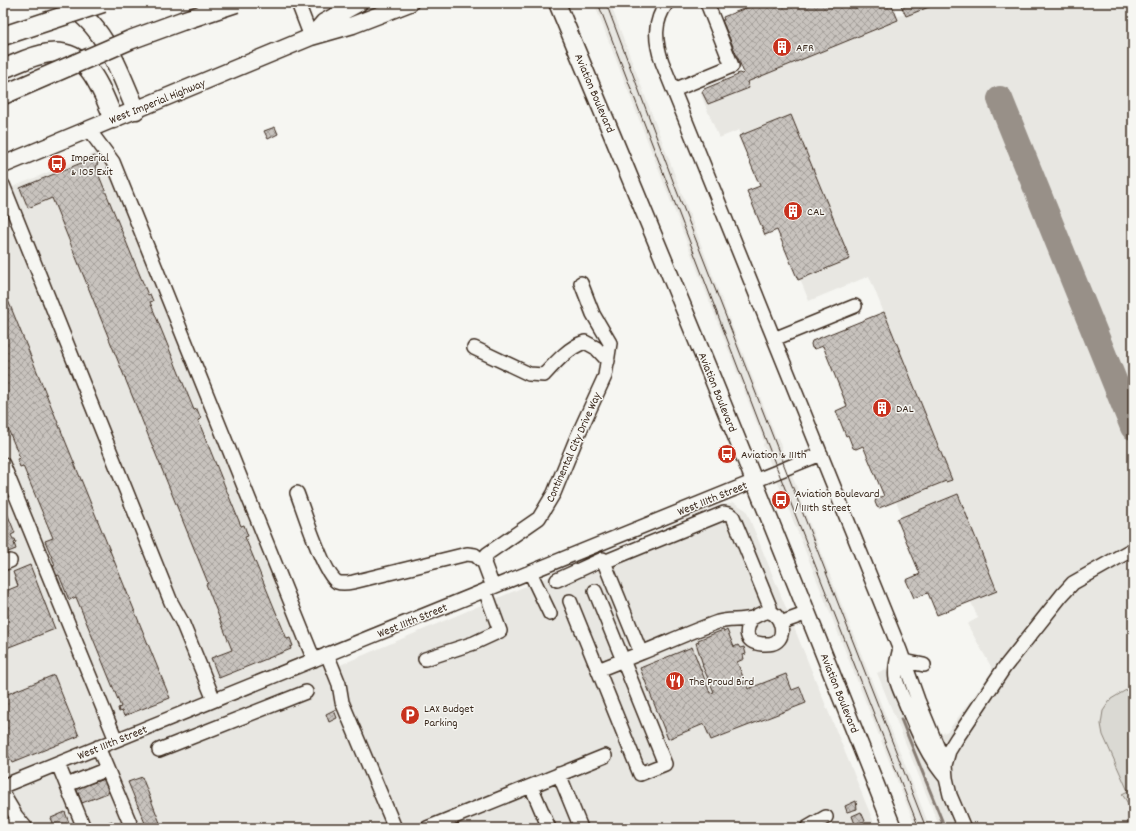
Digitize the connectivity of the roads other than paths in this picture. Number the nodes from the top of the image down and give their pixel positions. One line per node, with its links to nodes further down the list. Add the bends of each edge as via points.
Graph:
1 (65, 3): 17 (highway, via 92,25 104,40)
2 (103, 3): 12 (highway, bridge)
3 (236, 3): 16 (highway, bridge, via 130,40)
4 (298, 3): 13 (street)
5 (386, 3): 11 (main road, via 368,12)
6 (410, 3): 11 (main road, West Imperial Highway)
7 (557, 3): 29 (main road, Aviation Boulevard)
8 (667, 3): 15 (street, via 659,17 656,38 662,62)
9 (707, 3): 15 (street, via 732,66)
10 (357, 4): 13 (main road, West Imperial Highway, via 324,22)
11 (353, 25): 13 (main road, West Imperial Highway)
12 (3, 36)
13 (312, 37): 17 (main road, West Imperial Highway)
14 (3, 69): 18 (highway, via 49,53 62,52 75,56 89,68)
15 (674, 90): 24 (street)
16 (3, 95)
17 (136, 110): 18 (main road, West Imperial Highway)
18 (114, 119): 19 (main road, West Imperial Highway)
19 (89, 130): 20 (main road, West Imperial Highway); 49 (street, via 113,162)
20 (3, 165)
21 (3, 185): 54 (street, via 168,595)
22 (581, 283): 26 (street, Continental City Drive Way, via 593,314 610,343)
23 (855, 306): 24 (street)
24 (774, 339): 27 (street)
25 (474, 348): 26 (street, via 529,374 544,376 558,360 578,344 585,342 596,348)
26 (608, 361): 34 (street, Continental City Drive Way, via 605,376 554,493 539,518 487,554)
27 (821, 454): 29 (street, West 111th Street); 47 (street)
28 (3, 464): 55 (street)
29 (754, 480): 31 (street, West 111th Street); 41 (main road, Aviation Boulevard)
30 (297, 493): 34 (street, via 321,556 329,572 338,582 353,582 467,554 475,555)
31 (597, 545): 33 (street); 35 (street, West 111th Street)
32 (1133, 548): 60 (street, via 1074,583 1062,595 1004,668 949,751)
33 (603, 560): 36 (street); 40 (street, via 724,513 729,514 733,517); 45 (street)
34 (484, 563): 37 (street)
35 (530, 572): 37 (street, West 111th Street); 42 (street)
36 (557, 580)
37 (489, 589): 46 (street, West 111th Street); 48 (street, via 500,631 474,643)
38 (595, 591): 50 (street)
39 (570, 601): 52 (street)
40 (770, 612): 43 (street); 44 (street)
41 (808, 613): 44 (street); 78 (main road, Aviation Boulevard)
42 (550, 614)
43 (752, 618): 44 (street, via 747,632 754,643 775,643 782,633); 45 (street, via 718,622)
44 (780, 623)
45 (641, 653): 50 (street)
46 (327, 654): 49 (street, West 111th Street); 73 (street, via 339,684 342,702)
47 (902, 656): 51 (street); 60 (street); 63 (street, via 896,664 896,678 928,753)
48 (425, 659)
49 (314, 660): 54 (street, West 111th Street)
50 (622, 660): 52 (street); 52 (street, via 665,764 646,772 640,774)
51 (924, 665)
52 (598, 670)
53 (306, 692): 57 (street)
54 (214, 700): 55 (street, West 111th Street)
55 (116, 740): 56 (street, West 111th Street)
56 (98, 748): 59 (street, West 111th Street); 61 (street)
57 (159, 750)
58 (605, 756): 62 (street)
59 (58, 764): 64 (street); 65 (street, West 111th Street)
60 (945, 765): 63 (street)
61 (107, 769): 64 (street); 72 (street)
62 (559, 774): 66 (street); 76 (street)
63 (946, 778): 79 (street)
64 (67, 785): 71 (street)
65 (3, 786)
66 (531, 786): 74 (street); 75 (street)
67 (3, 794): 69 (street)
68 (826, 817): 77 (street)
69 (23, 824): 70 (street)
70 (3, 828)
71 (84, 828)
72 (132, 828)
73 (395, 828)
74 (427, 828)
75 (549, 828)
76 (582, 828)
77 (807, 828)
78 (893, 828)
79 (964, 828)

